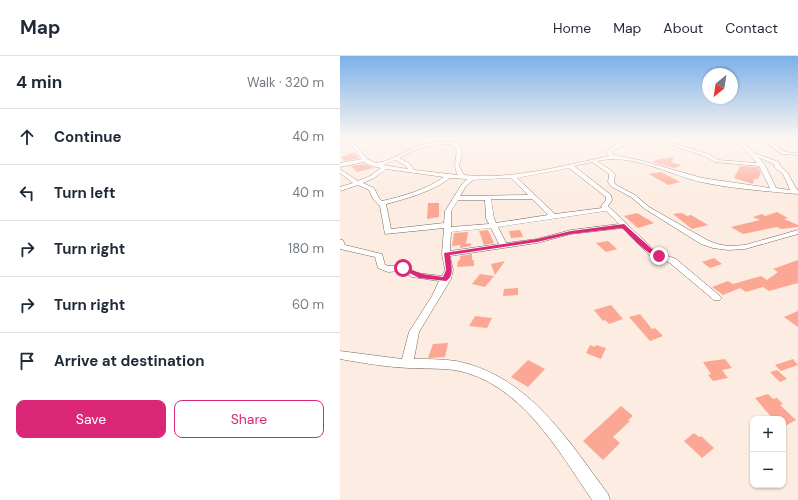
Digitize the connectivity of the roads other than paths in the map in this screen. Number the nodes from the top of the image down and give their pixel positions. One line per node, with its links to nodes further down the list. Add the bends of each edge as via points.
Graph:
1 (365, 160): 10 (street); 11 (street)
2 (392, 160): 11 (street)
3 (398, 160): 16 (street, via 407,164)
4 (457, 160): 19 (street, via 456,167)
5 (592, 160): 12 (street); 34 (street, via 612,174 614,186 704,242 728,248 745,248)
6 (632, 160): 23 (street, via 701,180)
7 (714, 160): 13 (street)
8 (758, 160): 13 (street)
9 (769, 160): 24 (street, via 777,163 777,167 785,172)
10 (340, 165)
11 (377, 165): 14 (street)
12 (570, 165): 18 (street); 29 (street, via 609,196 609,200 604,204)
13 (762, 165): 23 (street)
14 (385, 167): 16 (street); 21 (street, via 372,177)
15 (340, 171): 21 (street)
16 (412, 171): 17 (street)
17 (449, 176): 19 (street); 28 (street, via 410,196)
18 (512, 176): 20 (street); 25 (street)
19 (462, 177): 20 (street)
20 (472, 178): 26 (street)
21 (358, 182): 22 (street); 28 (street, via 372,189 376,199)
22 (340, 189)
23 (774, 190): 24 (street)
24 (796, 192)
25 (533, 197): 27 (street); 30 (street)
26 (456, 198): 27 (street); 33 (street, via 448,211)
27 (488, 198): 31 (street, via 490,218)
28 (381, 203): 33 (street, via 385,208 388,232)
29 (607, 209): 30 (street); 32 (street)
30 (553, 216): 31 (street)
31 (494, 226): 33 (street); 36 (street)
32 (624, 226): 36 (street, via 571,232); 39 (street, via 650,251 673,261)
33 (447, 228): 37 (street)
34 (798, 232)
35 (340, 242): 38 (street, via 342,247 379,256 383,268 403,268 422,276)
36 (504, 246): 37 (street)
37 (446, 254): 38 (street, via 449,270)
38 (446, 279): 41 (street, via 414,332)
39 (717, 298)
40 (340, 355): 41 (street)
41 (407, 363): 42 (street, via 461,367 512,390 544,421)
42 (602, 500)

